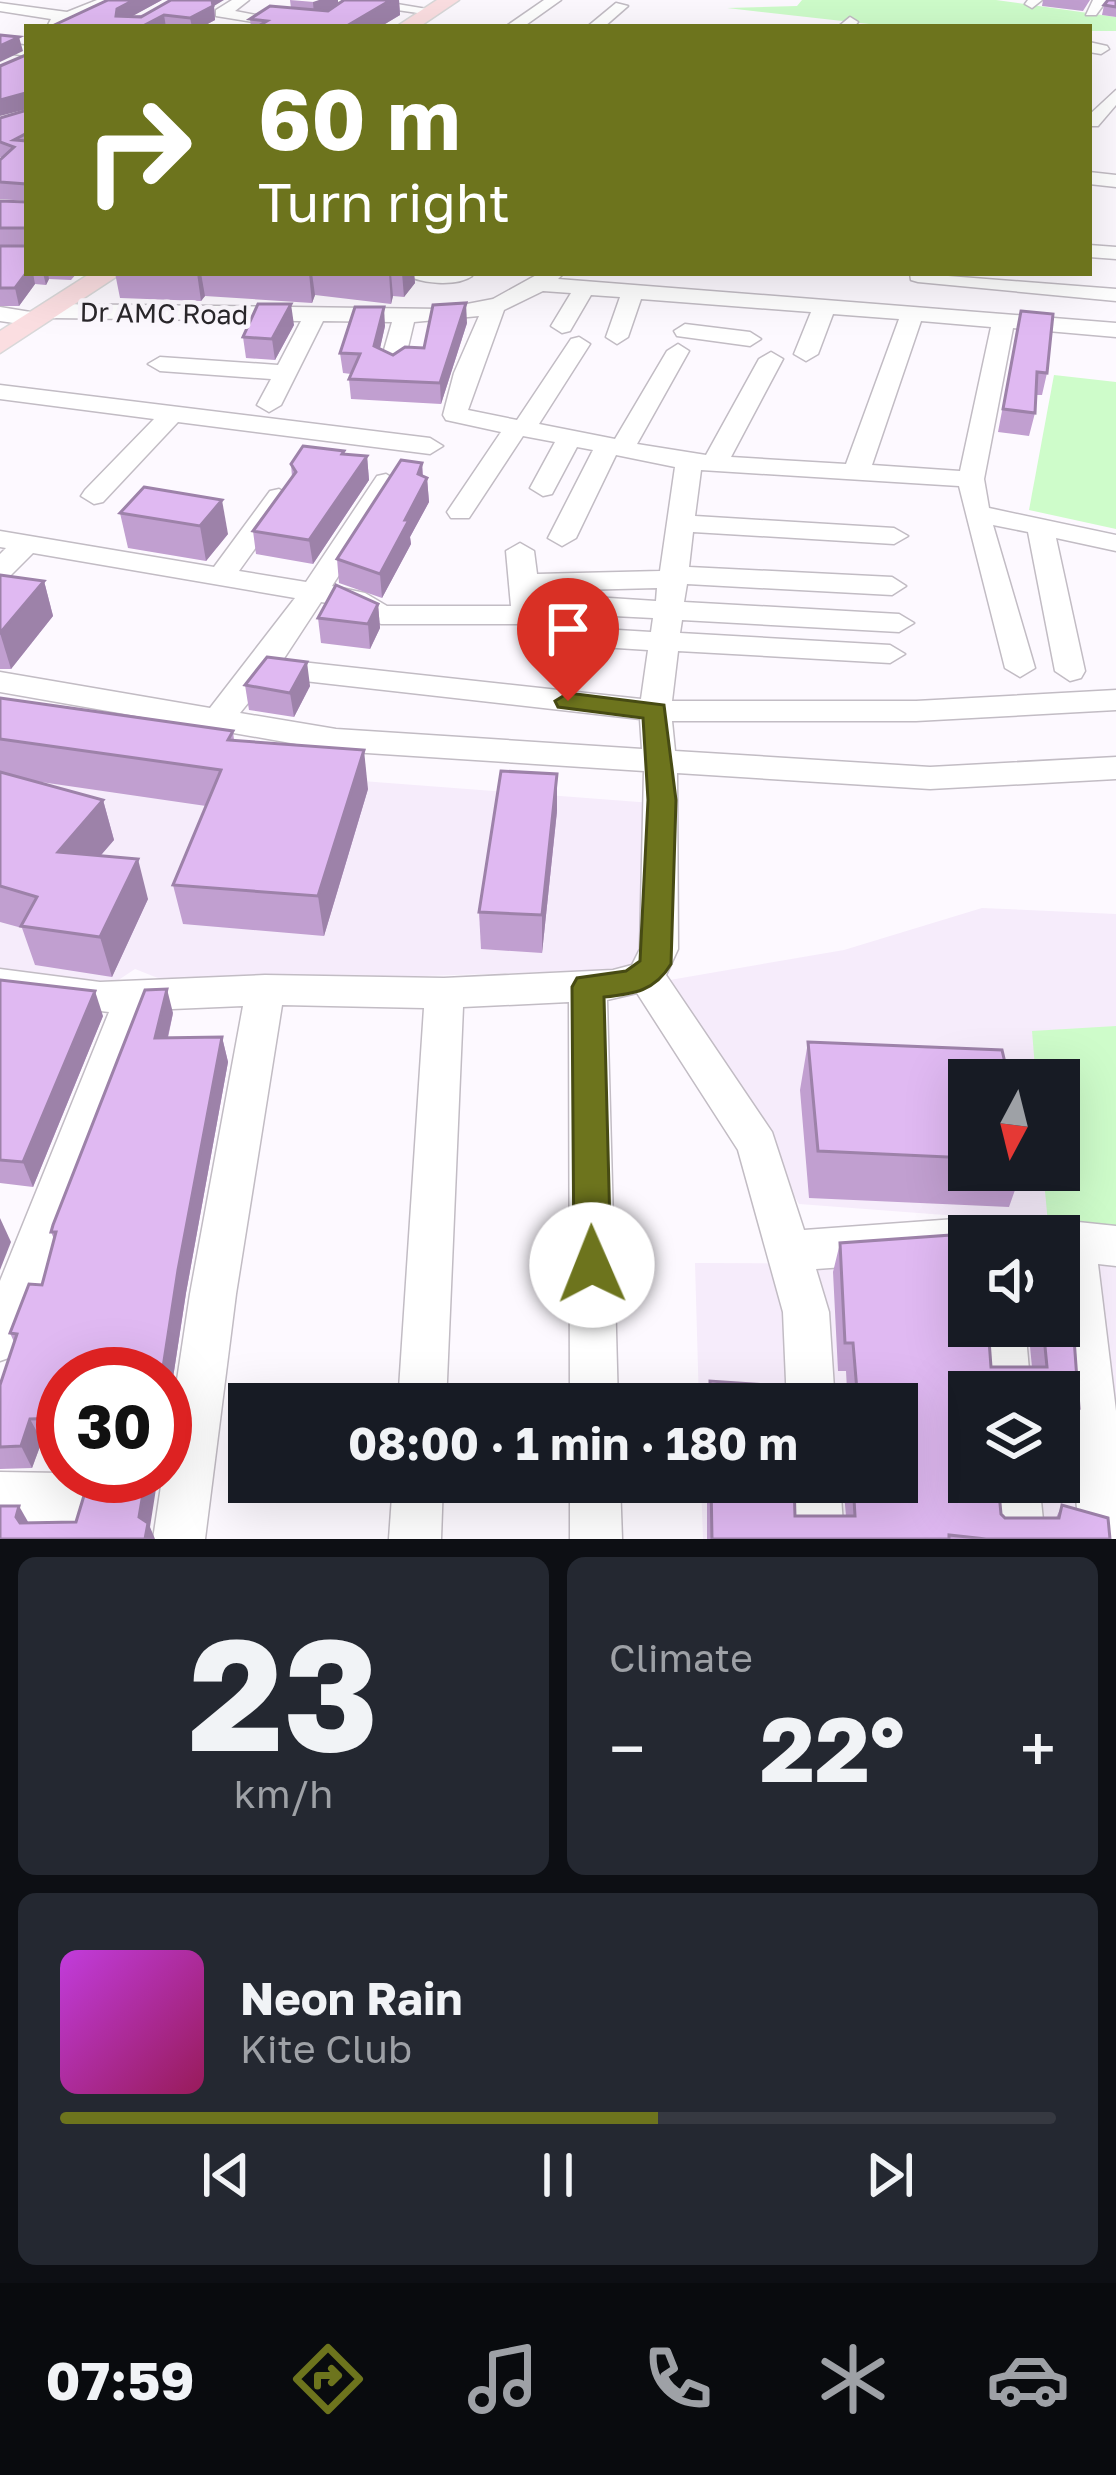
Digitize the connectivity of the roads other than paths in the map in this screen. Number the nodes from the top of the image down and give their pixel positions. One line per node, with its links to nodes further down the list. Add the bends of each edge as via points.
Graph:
1 (229, 0): 10 (street)
2 (242, 0): 9 (street, via 221,13)
3 (554, 0): 13 (street)
4 (100, 1): 8 (street)
5 (441, 6): 9 (street); 12 (main road)
6 (621, 6): 14 (street)
7 (0, 7): 8 (street)
8 (68, 16): 11 (street)
9 (330, 16)
10 (196, 18)
11 (51, 24)
12 (411, 24)
13 (518, 24)
14 (599, 24)
15 (24, 57): 16 (street)
16 (9, 69)
17 (1115, 98): 18 (street)
18 (1092, 120)
19 (104, 276): 31 (main road)
20 (918, 276): 25 (street)
21 (546, 279): 22 (street); 27 (street, Dr AMC Road)
22 (585, 286): 23 (street); 47 (street, via 571,335)
23 (633, 290): 24 (street); 35 (street)
24 (696, 295): 26 (street); 37 (street)
25 (1116, 295)
26 (825, 304): 28 (street); 39 (street)
27 (493, 309): 32 (street, Dr AMC Road); 47 (street, via 454,415)
28 (913, 311): 33 (street); 52 (street)
29 (0, 314): 31 (street, Dr AMC Road)
30 (316, 314): 31 (street, Dr AMC Road); 32 (street, Dr AMC Road); 43 (street)
31 (43, 315): 38 (main road)
32 (405, 315): 42 (street)
33 (1004, 318): 34 (street); 53 (street)
34 (1116, 330)
35 (617, 337)
36 (750, 339): 37 (street)
37 (682, 340): 50 (street)
38 (0, 344)
39 (806, 354)
40 (771, 359): 51 (street)
41 (160, 364): 43 (street)
42 (392, 364)
43 (286, 373): 45 (street)
44 (0, 392): 46 (street)
45 (269, 405)
46 (173, 413): 49 (street); 57 (street)
47 (520, 427): 48 (street); 58 (street)
48 (570, 437): 50 (street); 55 (street)
49 (430, 446)
50 (615, 446): 51 (street); 63 (street)
51 (702, 462): 52 (street); 60 (street)
52 (857, 470): 53 (street)
53 (970, 479): 59 (street)
54 (386, 482): 71 (street)
55 (543, 488)
56 (282, 493): 68 (street)
57 (94, 496)
58 (460, 512)
59 (976, 513): 61 (street); 78 (street)
60 (677, 523): 62 (street); 72 (street)
61 (1040, 526): 65 (street); 79 (street)
62 (894, 536)
63 (562, 538)
64 (13, 541): 67 (street); 68 (street)
65 (1116, 543)
66 (520, 550): 69 (street)
67 (0, 570)
68 (220, 578): 71 (street)
69 (527, 583): 71 (street, via 529,603 518,615 381,614 356,599); 72 (street)
70 (892, 586): 72 (street)
71 (314, 592): 77 (street)
72 (668, 601): 73 (street); 74 (street); 75 (street); 76 (street); 82 (street)
73 (595, 606)
74 (899, 623)
75 (602, 638)
76 (890, 654)
77 (261, 667): 82 (street); 83 (street)
78 (1020, 668)
79 (1070, 671)
80 (0, 682): 83 (street)
81 (1116, 700): 82 (street, via 916,711)
82 (655, 711): 84 (street)
83 (218, 720): 84 (street, via 336,740)
84 (659, 760): 85 (street, via 930,778); 86 (street, via 659,949)
85 (1116, 768)
86 (646, 976): 88 (street); 94 (street, via 757,1145)
87 (0, 984): 91 (street)
88 (588, 987): 90 (street); 97 (street)
89 (265, 990): 90 (street); 91 (street); 105 (street)
90 (444, 993): 96 (street)
91 (135, 996): 95 (street)
92 (948, 1240): 94 (street)
93 (1083, 1242): 110 (street)
94 (788, 1252): 98 (street, via 806,1312)
95 (0, 1339)
96 (423, 1383)
97 (594, 1383)
98 (810, 1383)
99 (0, 1497): 104 (street, via 70,1498)
100 (417, 1503): 106 (street)
101 (595, 1503): 107 (street)
102 (816, 1503): 108 (street)
103 (1016, 1503): 109 (street)
104 (58, 1539)
105 (179, 1539)
106 (415, 1539)
107 (596, 1539)
108 (818, 1539)
109 (1019, 1539)
110 (1106, 1539)

